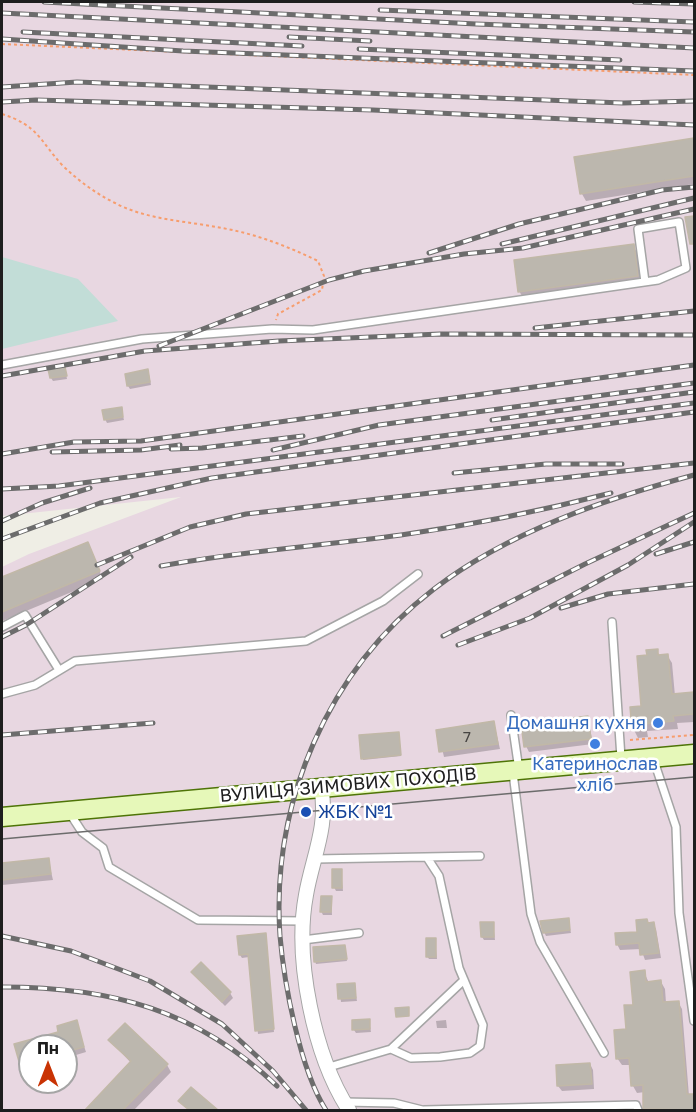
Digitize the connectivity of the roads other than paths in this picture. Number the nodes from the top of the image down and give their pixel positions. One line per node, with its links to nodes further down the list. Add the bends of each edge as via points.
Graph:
1 (645, 282): 1 (lane, via 686,268 679,222 638,230); 2 (lane, via 324,329 142,339)
2 (2, 365)
3 (418, 574): 6 (lane, via 383,601 306,641 75,661)
4 (612, 622): 11 (lane)
5 (2, 627): 6 (lane, via 25,615)
6 (59, 670): 7 (lane, via 35,685)
7 (2, 694)
8 (511, 715): 12 (lane)
9 (694, 754): 10 (main road, ВУЛИЦЯ ЗИМОВИХ ПОХОДІВ)
10 (652, 758): 11 (main road, ВУЛИЦЯ ЗИМОВИХ ПОХОДІВ); 23 (lane, via 676,827 679,913)
11 (621, 761): 12 (main road, ВУЛИЦЯ ЗИМОВИХ ПОХОДІВ)
12 (516, 770): 13 (main road, ВУЛИЦЯ ЗИМОВИХ ПОХОДІВ); 25 (lane, via 531,914 540,942)
13 (321, 788): 14 (main road, ВУЛИЦЯ ЗИМОВИХ ПОХОДІВ); 17 (street, via 324,818)
14 (69, 811): 15 (main road, ВУЛИЦЯ ЗИМОВИХ ПОХОДІВ); 19 (lane, via 82,832 103,848 109,867 198,920)
15 (2, 817)
16 (480, 856): 18 (lane)
17 (314, 858): 18 (lane); 19 (street)
18 (428, 859): 22 (lane, via 439,876)
19 (304, 921): 21 (street)
20 (359, 933): 21 (lane)
21 (303, 940): 26 (street, via 313,1016)
22 (464, 980): 24 (lane); 24 (lane, via 483,1025 480,1046 470,1053 411,1058)
23 (694, 1021)
24 (391, 1049): 26 (lane)
25 (604, 1053)
26 (329, 1067): 27 (street)
27 (347, 1106): 28 (lane, via 394,1103)
28 (423, 1110): 29 (lane, via 636,1105)
29 (638, 1110)

